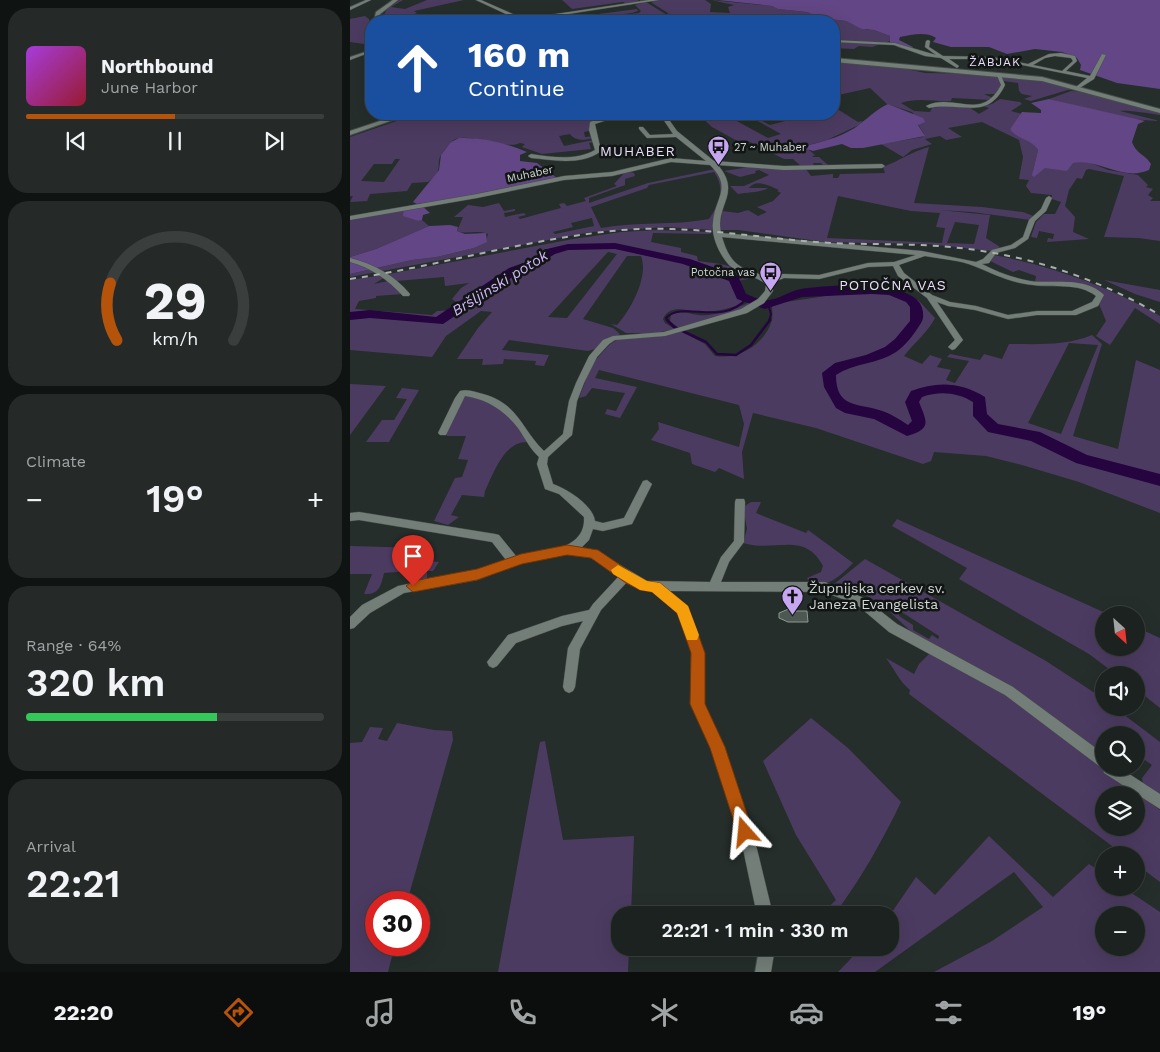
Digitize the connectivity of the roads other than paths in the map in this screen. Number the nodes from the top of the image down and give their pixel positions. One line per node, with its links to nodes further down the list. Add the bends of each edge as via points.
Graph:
1 (369, 0): 6 (street)
2 (396, 0): 7 (street, via 383,8)
3 (478, 0): 8 (street)
4 (657, 0): 5 (street)
5 (638, 2): 9 (street)
6 (350, 9)
7 (379, 15)
8 (512, 15)
9 (555, 15)
10 (840, 41): 14 (street, via 895,44 918,53)
11 (928, 41): 14 (street, via 926,46)
12 (365, 53): 15 (street)
13 (1104, 56): 21 (street)
14 (942, 57): 17 (street, via 992,58); 18 (street)
15 (350, 59)
16 (840, 61): 20 (street, via 944,72)
17 (1028, 66): 19 (street); 19 (street, via 1043,56 1073,57 1075,61)
18 (957, 67)
19 (1064, 71): 21 (street)
20 (998, 74): 22 (street, via 1042,79); 23 (street, via 1003,85 994,102 980,106 950,103)
21 (1092, 78): 22 (street)
22 (1078, 88): 24 (street)
23 (929, 106)
24 (1160, 111)
25 (390, 120): 29 (street)
26 (599, 120): 31 (street, Muhaber, via 592,122 591,130 598,143 598,151 592,155 555,159)
27 (667, 120): 30 (street)
28 (641, 128): 30 (street, via 649,140)
29 (350, 134)
30 (676, 135): 32 (street)
31 (532, 156)
32 (711, 162): 33 (street, Muhaber, via 784,168); 35 (street, Muhaber, via 671,160 612,174 564,178); 36 (street, via 723,177 726,190 716,219)
33 (882, 166)
34 (1049, 198): 40 (street, via 1044,210 1032,220 1026,238)
35 (351, 217)
36 (719, 235): 37 (street); 41 (street, via 726,257 733,266)
37 (925, 254): 39 (street); 40 (street)
38 (350, 260): 42 (street, via 385,273)
39 (895, 264): 41 (street, via 868,265 819,277 783,276); 43 (street, via 901,274)
40 (976, 264): 43 (street, via 1012,278 1038,284 1082,286 1100,294 1095,304 1072,313 1008,317 948,304)
41 (769, 282): 46 (street, via 769,291 744,311 676,331 622,336 606,342 593,356 580,383 567,435)
42 (406, 294)
43 (928, 296): 44 (street, via 959,340)
44 (952, 348)
45 (443, 433): 46 (street, via 458,398 463,393 470,393 506,408 528,435 533,448)
46 (544, 456): 50 (street, via 542,464 549,486 564,491 584,508 589,514)
47 (647, 484): 50 (street, via 628,521 603,527)
48 (740, 502): 57 (street, via 739,542 725,560)
49 (350, 517): 54 (street, via 495,538)
50 (590, 524): 51 (street)
51 (585, 537): 52 (street); 53 (street)
52 (567, 550): 53 (street); 54 (street)
53 (593, 554): 55 (street)
54 (514, 562): 59 (street, via 477,575 402,589 366,609)
55 (626, 576): 56 (street, via 645,586); 58 (street)
56 (655, 587): 57 (street); 65 (street, via 683,610 698,653 698,704 717,747 750,849)
57 (713, 588): 62 (street, via 825,587 860,601 893,628 1009,691)
58 (593, 614): 60 (street, via 512,639); 61 (street, via 574,648)
59 (350, 624)
60 (493, 662)
61 (569, 687)
62 (1095, 756)
63 (1121, 776): 64 (street)
64 (1160, 802)
65 (763, 906)
66 (765, 956): 67 (street)
67 (763, 972)

